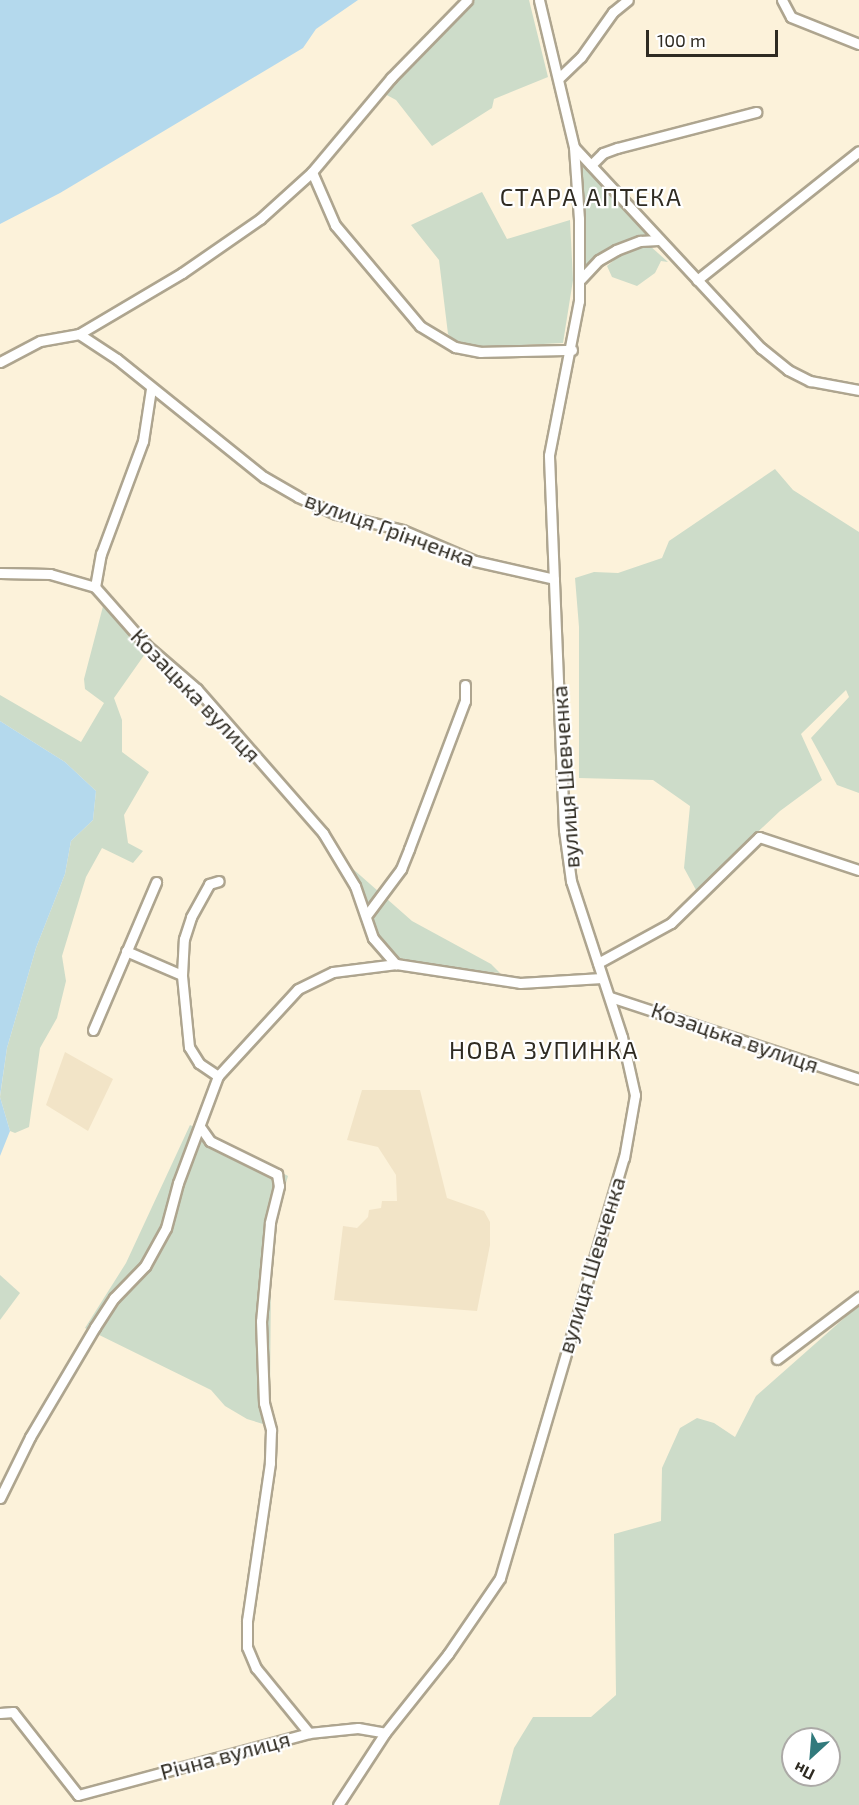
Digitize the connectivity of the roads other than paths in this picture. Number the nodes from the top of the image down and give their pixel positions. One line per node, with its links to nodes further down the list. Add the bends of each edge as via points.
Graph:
1 (467, 0): 11 (street, via 391,78)
2 (539, 0): 6 (street, вулиця Шевченка)
3 (628, 0): 6 (street, via 613,12 581,57)
4 (782, 0): 5 (street, via 791,17)
5 (859, 44)
6 (559, 78): 8 (street, вулиця Шевченка)
7 (756, 112): 10 (street, via 617,148 603,153)
8 (574, 147): 10 (street); 13 (street, вулиця Шевченка)
9 (859, 151): 14 (street, via 840,162)
10 (591, 165): 12 (street)
11 (312, 172): 15 (street, via 260,219); 16 (street, via 335,225 420,326 455,347 481,352)
12 (658, 240): 13 (street, via 640,241 616,250 599,260); 14 (street)
13 (580, 280): 16 (street, вулиця Шевченка)
14 (697, 280): 19 (street, via 788,370 810,381)
15 (79, 334): 17 (street, via 40,341); 18 (street, вулиця Грінченка, via 117,359)
16 (572, 350): 21 (street, вулиця Шевченка, via 549,455)
17 (0, 362)
18 (151, 389): 21 (street, вулиця Грінченка, via 264,477 298,497 336,514 402,530 475,561); 22 (street, via 143,441 101,554)
19 (859, 390)
20 (0, 573): 22 (street, via 50,574)
21 (554, 579): 29 (street, вулиця Шевченка, via 564,830 571,881)
22 (95, 586): 27 (street, Козацька вулиця, via 147,646 197,689 323,833 344,864)
23 (465, 685): 27 (street, via 465,701 409,849 400,869)
24 (859, 870): 29 (street, via 759,837 671,923)
25 (219, 881): 31 (street, via 209,884 191,918 184,939)
26 (156, 882): 28 (street)
27 (366, 916): 30 (street, Козацька вулиця, via 373,938)
28 (126, 951): 31 (street); 34 (street)
29 (598, 963): 32 (street, вулиця Шевченка)
30 (396, 964): 32 (street, via 520,983); 35 (street, via 333,972 298,989)
31 (182, 975): 35 (street, via 189,1047 199,1063)
32 (602, 978): 33 (street, вулиця Шевченка)
33 (610, 997): 36 (street, Козацька вулиця); 42 (street, вулиця Шевченка, via 634,1082 631,1129 551,1397 511,1549 500,1578 482,1607)
34 (93, 1030)
35 (218, 1076): 37 (street)
36 (859, 1079)
37 (201, 1128): 40 (street, via 178,1183 160,1242 108,1308 30,1437); 43 (street, via 210,1141 277,1174 279,1186 270,1223 261,1321 264,1402 272,1430 270,1463 247,1621 248,1647 256,1668)
38 (859, 1297): 39 (street)
39 (777, 1359)
40 (0, 1498)
41 (0, 1716): 44 (street, via 13,1712)
42 (385, 1732): 43 (street, Річна вулиця, via 358,1728); 46 (street, вулиця Шевченка)
43 (309, 1733): 44 (street, Річна вулиця)
44 (78, 1795): 45 (street)
45 (80, 1805)
46 (338, 1805)

